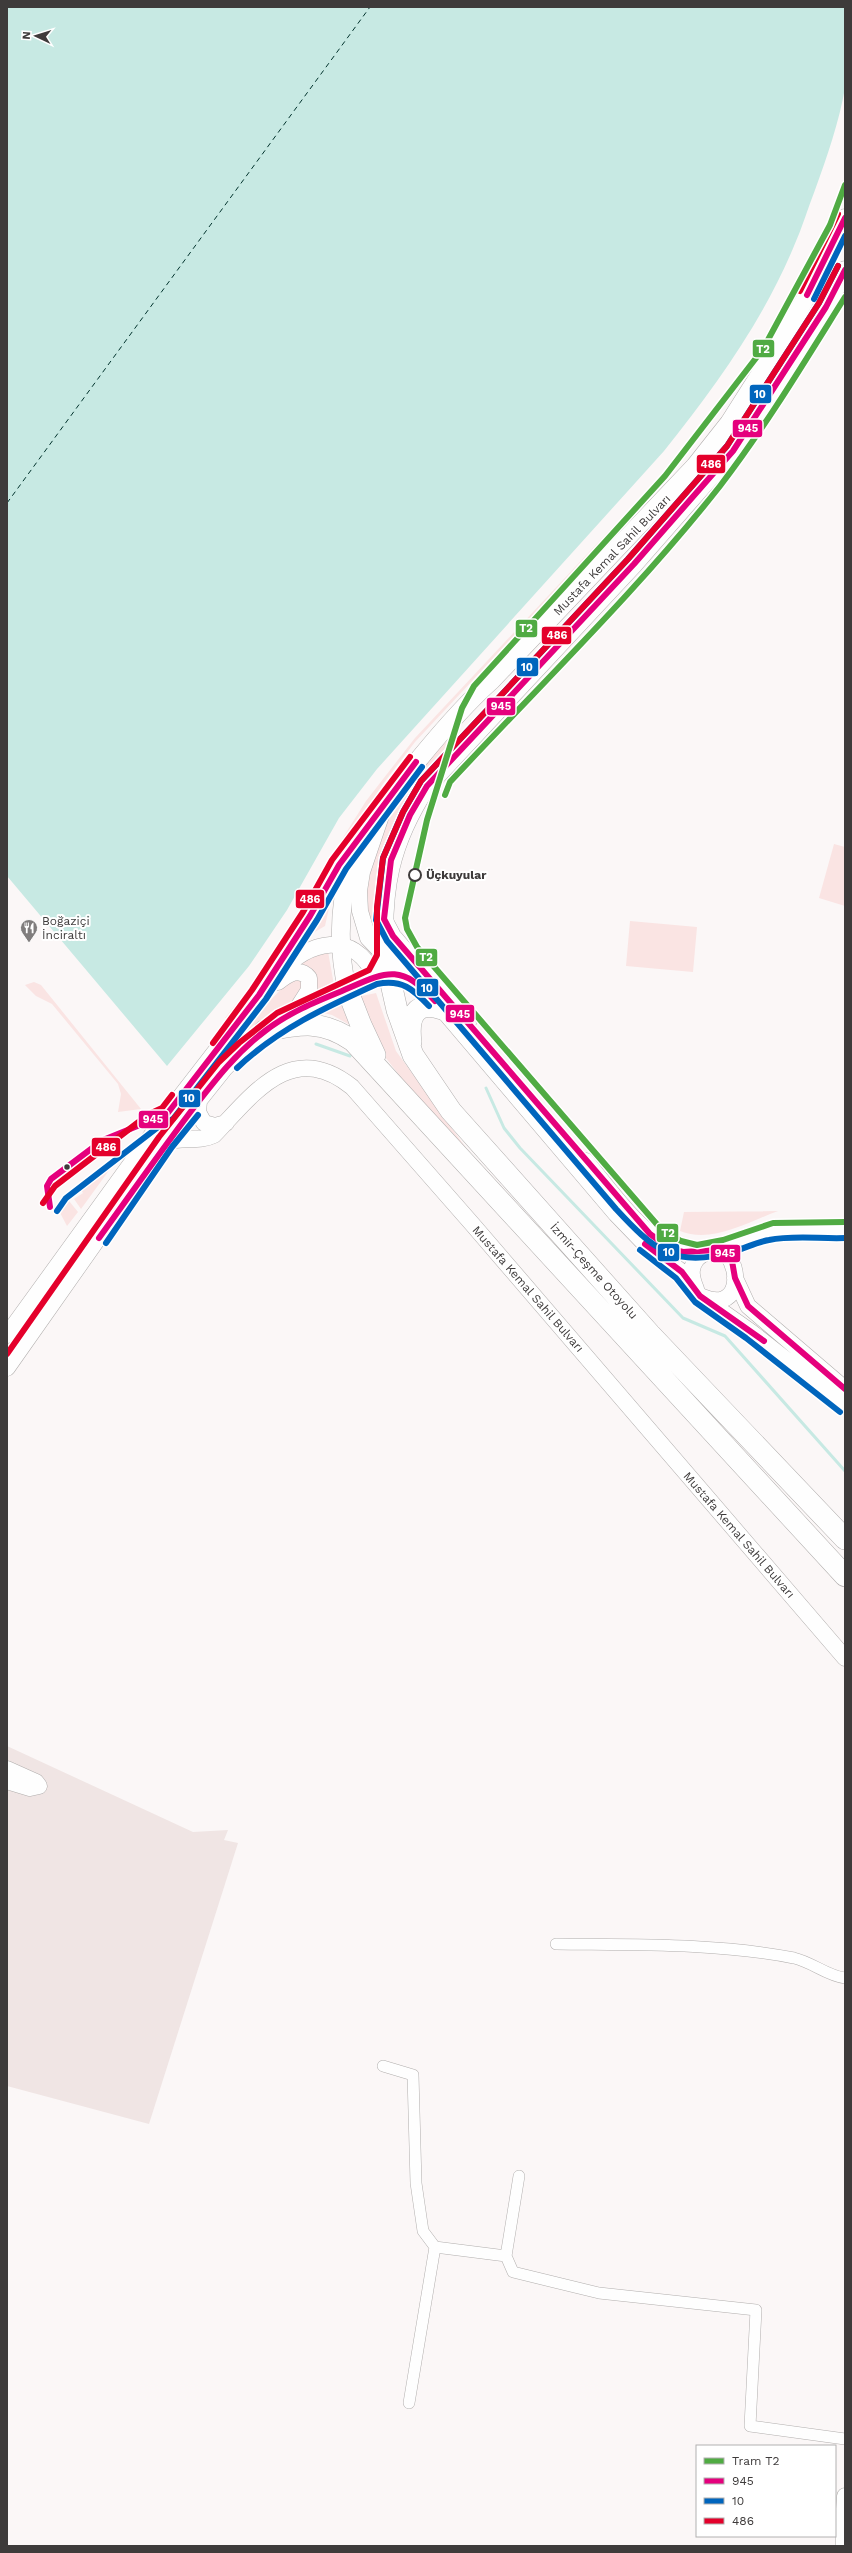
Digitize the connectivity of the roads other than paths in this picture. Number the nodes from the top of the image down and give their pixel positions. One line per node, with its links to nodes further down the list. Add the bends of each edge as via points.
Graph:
1 (845, 218): 3 (main road, Mustafa Kemal Sahil Bulvarı, via 818,277 778,346 729,423 696,466 496,676 462,708)
2 (845, 270): 5 (main road, Mustafa Kemal Sahil Bulvarı, via 793,360 733,451 654,542 427,786 397,841 388,880)
3 (387, 798): 4 (main road, Mustafa Kemal Sahil Bulvarı); 7 (main road, via 362,872 359,891 364,929)
4 (364, 832): 6 (main road, Mustafa Kemal Sahil Bulvarı, via 345,889); 9 (main road, via 339,865 310,916)
5 (384, 919): 7 (main road, Mustafa Kemal Sahil Bulvarı); 10 (main road, via 393,936)
6 (342, 945): 7 (main road); 8 (main road, Mustafa Kemal Sahil Bulvarı); 9 (main road, via 311,949 298,957)
7 (388, 970): 8 (main road); 10 (main road, via 416,980); 13 (highway, İzmir-Çeşme Otoyolu, via 398,1038)
8 (347, 989): 11 (main road); 14 (highway, Mustafa Kemal Sahil Bulvarı, via 361,1025)
9 (259, 995): 11 (main road, via 290,974 304,973 309,978 310,986); 22 (main road, via 167,1114)
10 (445, 1004): 13 (highway, via 428,1006 414,1014 410,1029); 19 (main road, via 650,1234 671,1249 683,1252); 21 (main road, via 616,1214 643,1242 682,1272)
11 (295, 1012): 12 (main road)
12 (264, 1031): 14 (highway, via 299,1025 330,1028 353,1041); 15 (main road, via 225,1068)
13 (413, 1055): 26 (highway, İzmir-Çeşme Otoyolu, via 451,1112 650,1334)
14 (386, 1075): 27 (highway, İzmir-Çeşme Otoyolu, via 410,1106)
15 (199, 1101): 16 (main road, via 198,1112 204,1123 215,1126); 17 (main road)
16 (226, 1123): 17 (main road, Mustafa Kemal Sahil Bulvarı, via 208,1138 184,1138); 28 (main road, Mustafa Kemal Sahil Bulvarı, via 259,1090 285,1070 325,1070 352,1086)
17 (166, 1142): 23 (main road)
18 (845, 1230): 19 (main road, via 771,1231)
19 (715, 1250): 20 (main road, via 722,1251 730,1257 735,1268); 21 (main road, via 700,1256 693,1264 692,1279)
20 (735, 1278): 21 (main road, via 731,1292 722,1301 714,1302); 24 (main road, via 748,1306)
21 (700, 1296): 25 (main road, via 751,1332)
22 (7, 1335)
23 (7, 1368)
24 (845, 1389)
25 (845, 1406)
26 (845, 1539)
27 (845, 1576)
28 (845, 1658)
29 (7, 1769): 30 (main road, via 36,1782 39,1786 30,1788)
30 (7, 1781)
31 (556, 1944): 32 (street, via 681,1946 765,1953 796,1959)
32 (845, 1978)
33 (383, 2066): 35 (street, via 413,2075 416,2183 423,2231)
34 (519, 2176): 36 (street)
35 (436, 2247): 36 (street); 37 (street)
36 (506, 2256): 38 (street, via 513,2272 599,2293 756,2310 750,2426)
37 (409, 2403)
38 (845, 2439)
39 (845, 2496): 40 (main road, via 842,2522)
40 (844, 2546)

